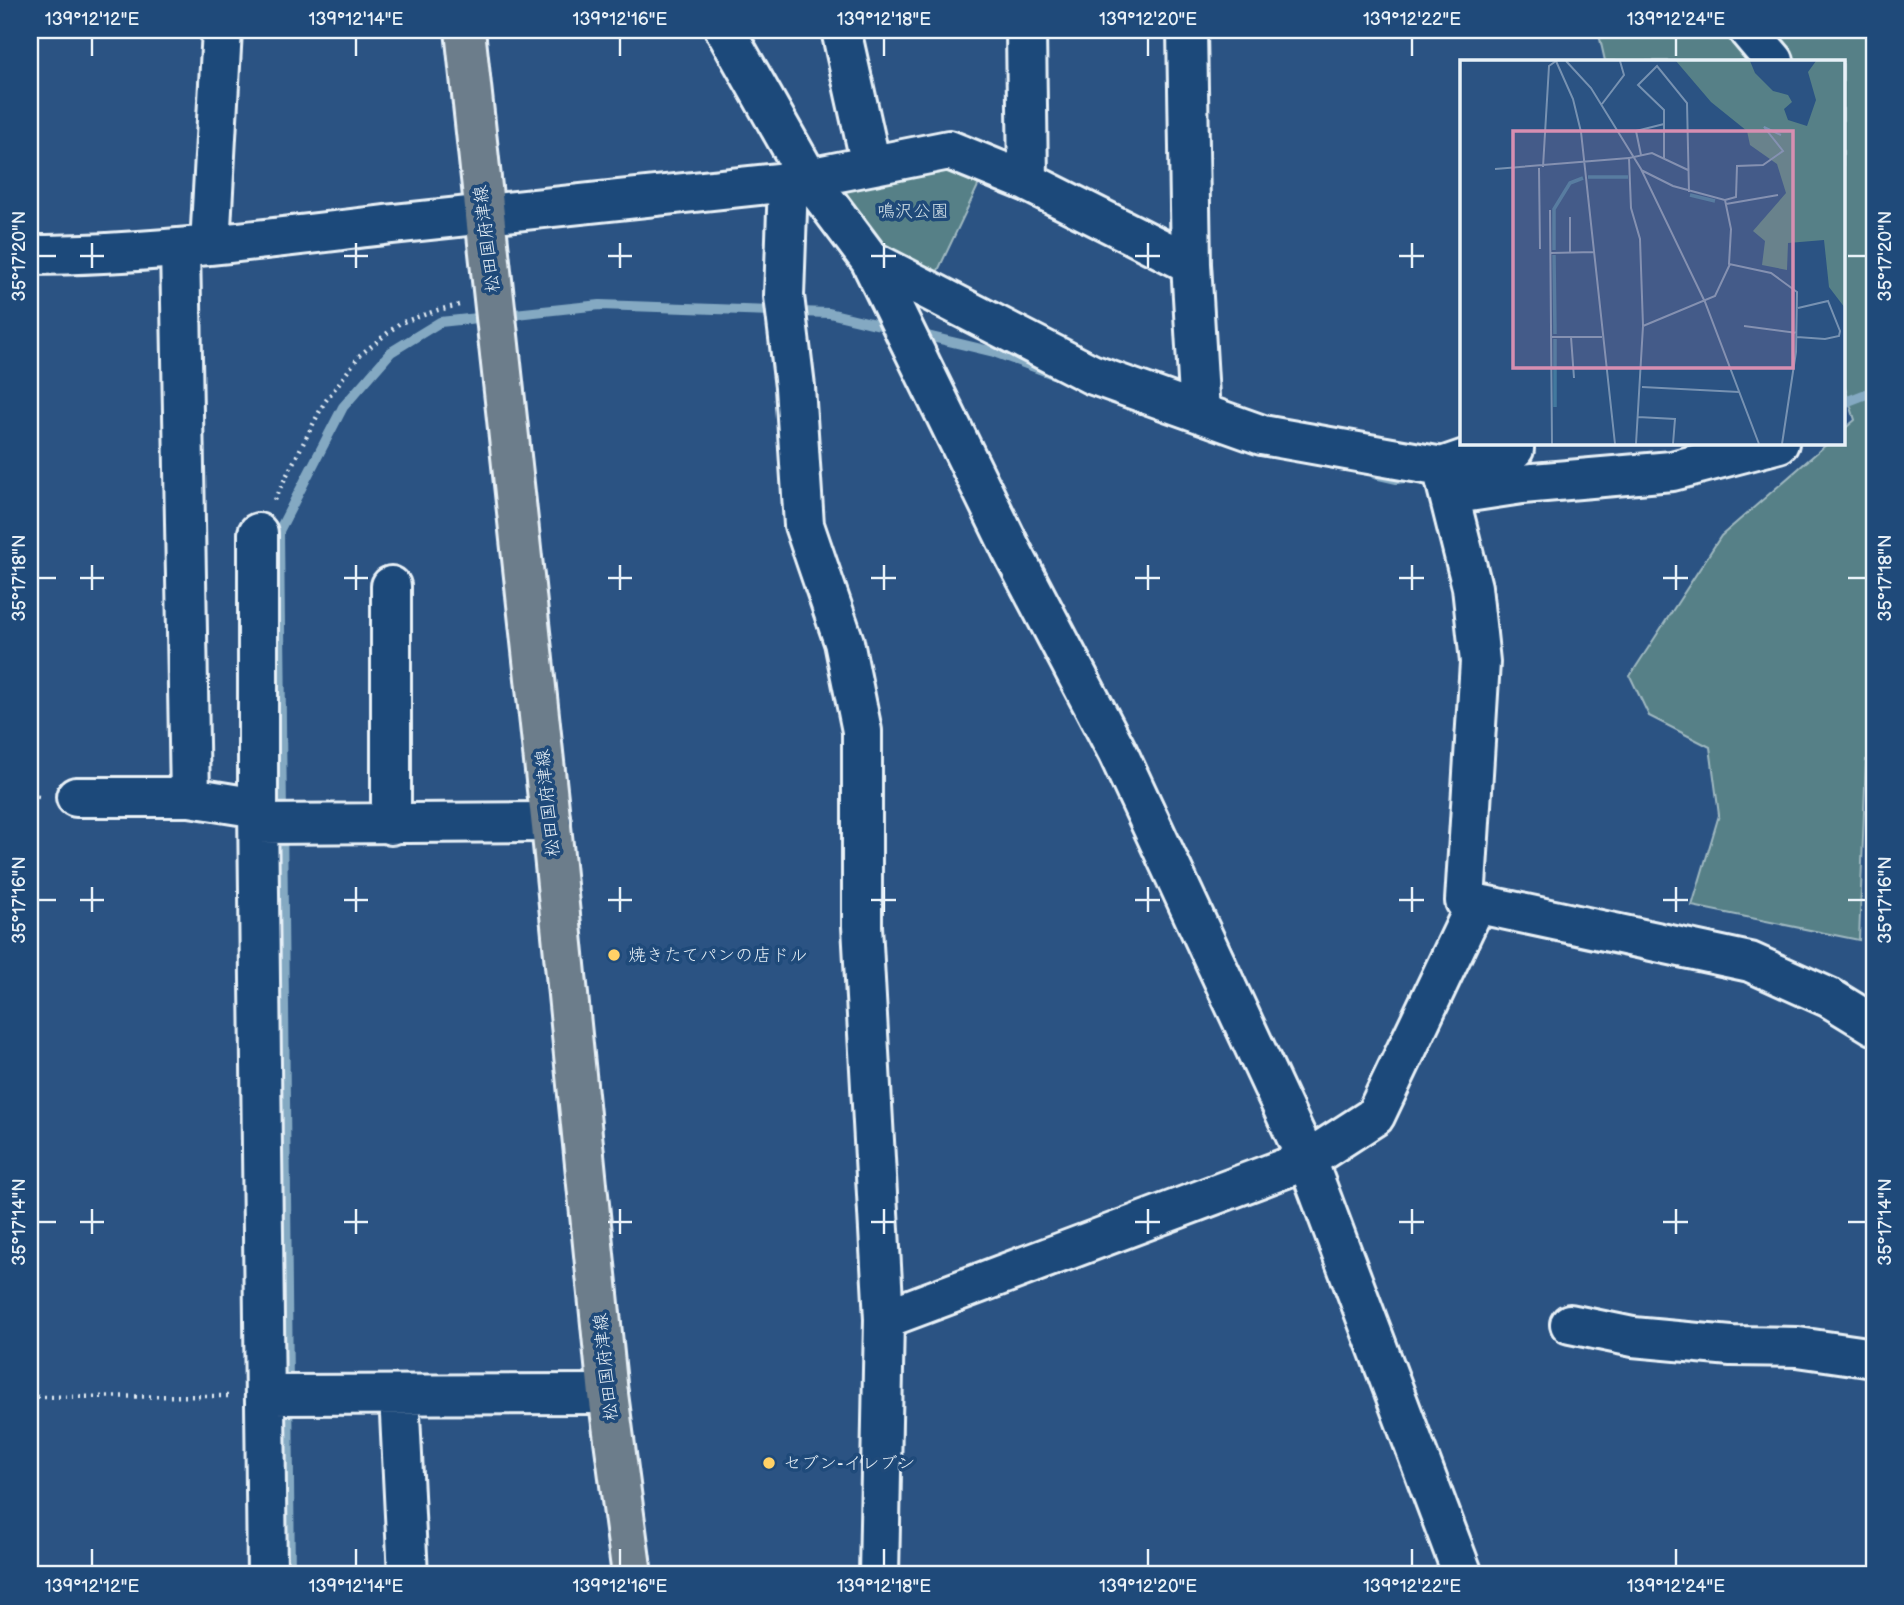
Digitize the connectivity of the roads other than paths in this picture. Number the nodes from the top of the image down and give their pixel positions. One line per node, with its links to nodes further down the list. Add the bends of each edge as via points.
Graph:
1 (222, 30): 13 (street)
2 (465, 30): 12 (main road, 松田国府津線)
3 (725, 30): 10 (street)
4 (841, 30): 9 (street)
5 (1026, 30): 11 (street)
6 (1186, 30): 16 (street)
7 (1748, 30): 8 (street)
8 (1773, 60)
9 (871, 165): 10 (street); 11 (street, via 949,150)
10 (798, 179): 12 (street); 15 (street); 31 (street, via 784,296 804,525 844,642 862,732 862,926)
11 (1028, 182): 16 (street)
12 (483, 213): 13 (street); 26 (main road, 松田国府津線)
13 (195, 247): 14 (street); 24 (street)
14 (30, 255)
15 (870, 260): 17 (street, via 1091,374); 30 (street, via 1013,553 1118,753)
16 (1191, 264): 17 (street)
17 (1200, 413): 20 (street, via 1262,435)
18 (1514, 444): 20 (street, via 1514,449 1474,456)
19 (1775, 444): 20 (street, via 1672,471 1522,484)
20 (1445, 481): 28 (street, via 1472,587 1480,662 1465,901)
21 (258, 533): 25 (street)
22 (391, 586): 27 (street)
23 (76, 797): 24 (street)
24 (190, 797): 25 (street)
25 (258, 816): 27 (street); 35 (street)
26 (551, 822): 27 (street); 34 (main road, 松田国府津線)
27 (391, 825)
28 (1476, 904): 29 (street, via 1750,962 1830,998); 30 (street, via 1375,1116)
29 (1874, 1025)
30 (1307, 1160): 31 (street); 41 (street)
31 (884, 1319): 40 (street)
32 (1570, 1324): 33 (street, via 1633,1337 1798,1347)
33 (1874, 1359)
34 (608, 1394): 36 (street); 39 (main road, 松田国府津線)
35 (267, 1395): 36 (street); 37 (street)
36 (399, 1395): 38 (street)
37 (267, 1575)
38 (408, 1575)
39 (632, 1575)
40 (879, 1575)
41 (1463, 1575)

